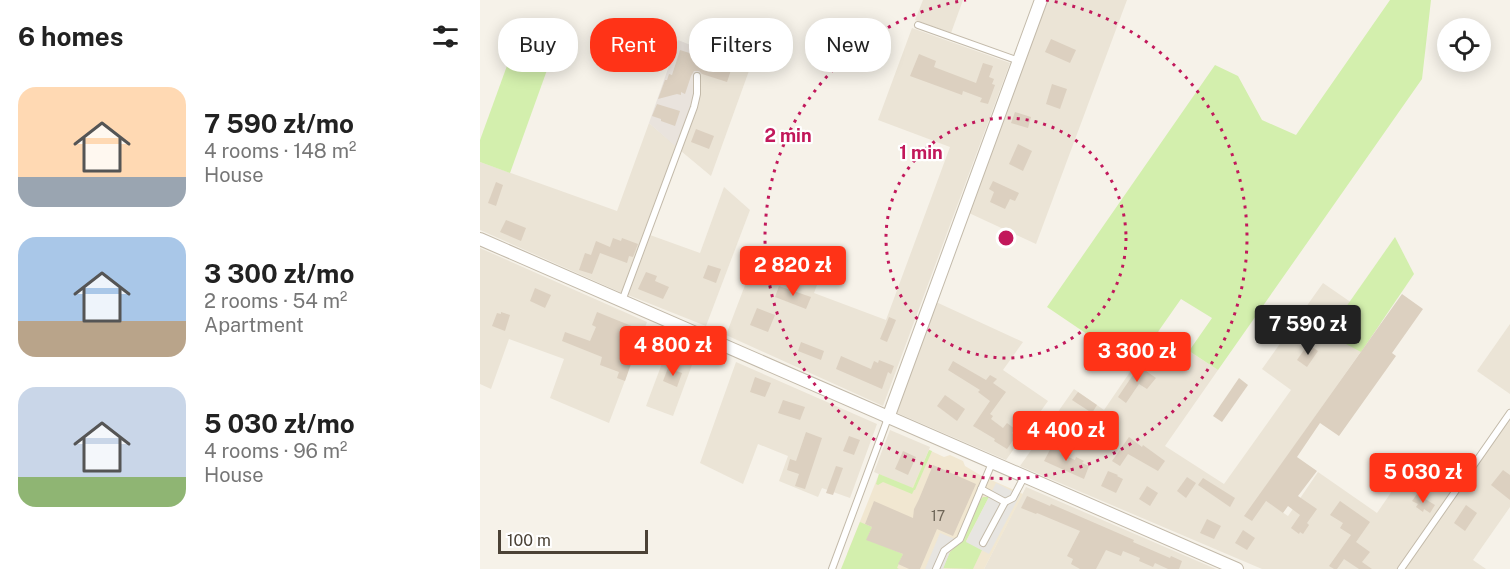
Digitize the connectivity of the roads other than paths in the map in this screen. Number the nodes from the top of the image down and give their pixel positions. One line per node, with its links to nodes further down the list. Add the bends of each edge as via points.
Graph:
1 (1041, 0): 3 (street)
2 (918, 25): 3 (lane)
3 (1019, 61): 8 (street)
4 (697, 76): 6 (lane, via 694,107)
5 (480, 239): 6 (street)
6 (622, 301): 8 (street)
7 (1510, 413): 17 (lane)
8 (888, 418): 9 (street); 14 (lane)
9 (992, 463): 10 (street); 11 (lane)
10 (1024, 477): 12 (lane, via 1013,498); 16 (street)
11 (981, 489): 12 (lane); 15 (lane, via 960,539 944,551)
12 (1005, 502): 13 (lane)
13 (983, 543)
14 (832, 569)
15 (936, 569)
16 (1237, 569)
17 (1401, 569)

